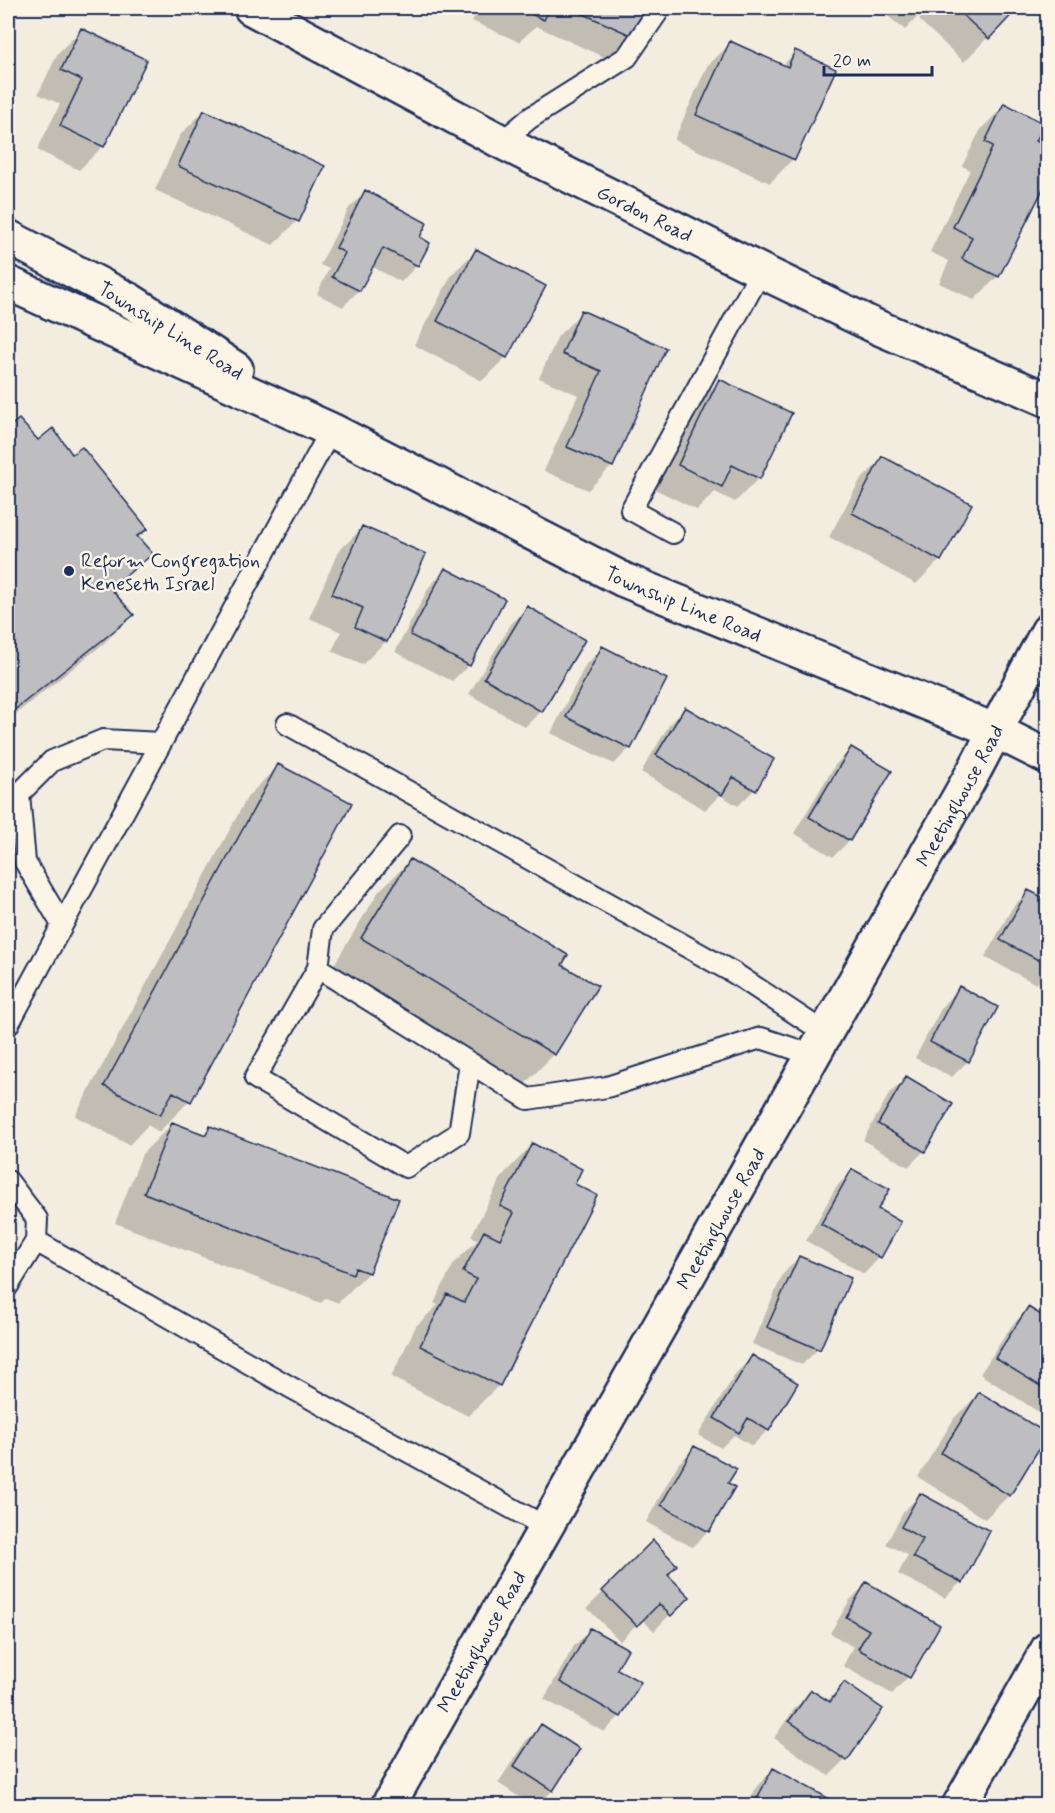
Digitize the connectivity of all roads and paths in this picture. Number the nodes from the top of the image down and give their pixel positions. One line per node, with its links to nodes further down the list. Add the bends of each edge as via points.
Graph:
1 (251, 8): 3 (street, Gordon Road)
2 (658, 8): 3 (lane, via 627,57 530,118)
3 (502, 142): 5 (street, Gordon Road)
4 (8, 237): 8 (street, Township Line Road, via 131,301)
5 (761, 271): 7 (street, Gordon Road, via 877,327); 9 (lane, via 630,510)
6 (8, 283): 8 (street, Township Line Road)
7 (1047, 400)
8 (331, 430): 12 (street, Township Line Road, via 624,580); 13 (lane)
9 (673, 533)
10 (1047, 631): 12 (street, Meetinghouse Road)
11 (287, 724): 19 (lane, via 734,973)
12 (996, 731): 14 (street, Township Line Road); 19 (street, Meetinghouse Road)
13 (161, 742): 16 (lane); 16 (lane, via 103,740 52,761 20,794 25,862)
14 (1047, 757)
15 (400, 836): 17 (lane, via 323,928)
16 (62, 925): 18 (lane)
17 (318, 968): 20 (lane); 20 (lane, via 255,1078 406,1167 459,1132)
18 (8, 1025)
19 (819, 1044): 20 (lane, via 761,1038 606,1087 528,1099); 24 (street, Meetinghouse Road)
20 (470, 1063)
21 (8, 1181): 22 (lane, via 37,1219)
22 (36, 1241): 23 (lane); 24 (lane, via 290,1387)
23 (8, 1286)
24 (546, 1527): 26 (street, Meetinghouse Road)
25 (1047, 1649): 27 (street)
26 (388, 1806)
27 (959, 1806)

